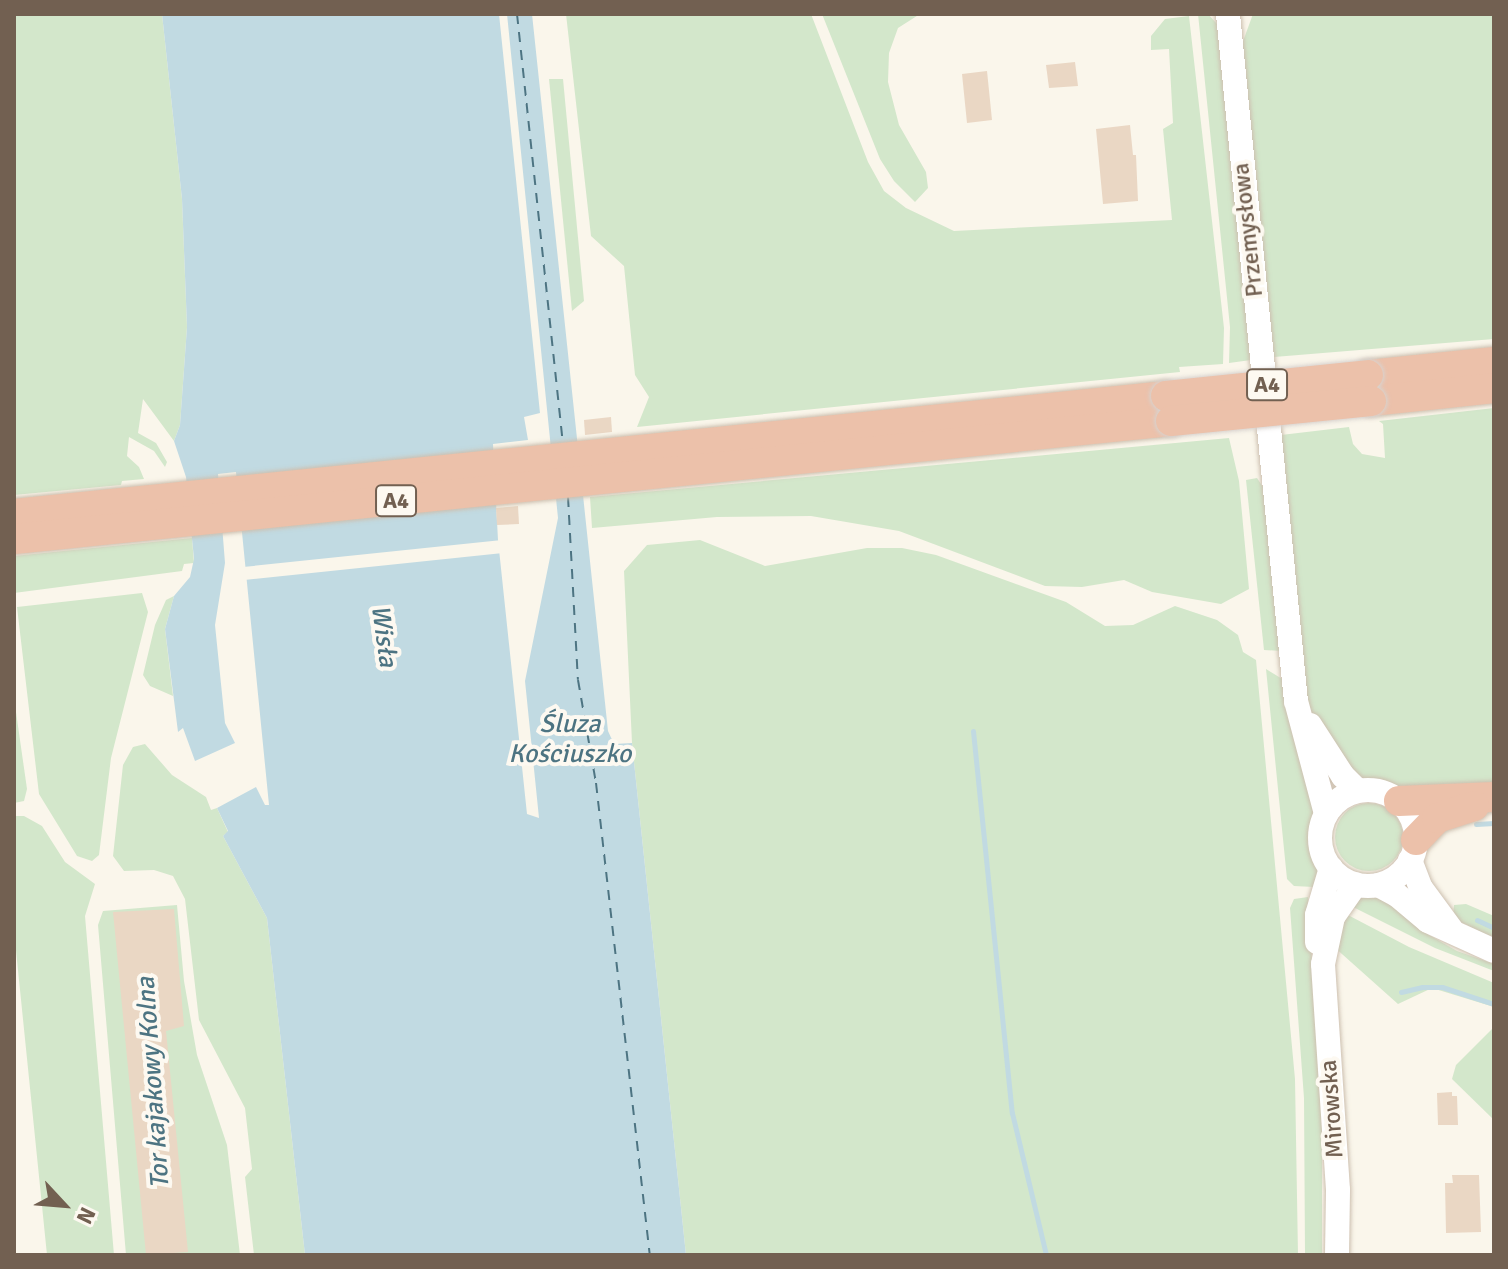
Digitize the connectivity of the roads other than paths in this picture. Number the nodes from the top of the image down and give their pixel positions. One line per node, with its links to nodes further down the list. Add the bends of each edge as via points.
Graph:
1 (1228, 14): 8 (main road, Przemysłowa)
2 (1494, 362): 3 (highway, A4)
3 (1370, 388): 4 (highway, A4); 6 (highway, A4, bridge)
4 (1494, 388)
5 (14, 514): 6 (highway, A4)
6 (128, 515): 7 (highway, A4)
7 (14, 539)
8 (1296, 701): 9 (main road); 12 (main road)
9 (1358, 791): 11 (main road, via 1380,791); 12 (main road)
10 (1494, 798): 11 (highway); 13 (highway, via 1437,818)
11 (1399, 801): 13 (main road, via 1414,823)
12 (1326, 814): 14 (main road, via 1321,842)
13 (1413, 850): 15 (main road, via 1397,876); 16 (main road, via 1421,888)
14 (1331, 868): 15 (main road); 18 (main road, Mirowska, via 1315,923)
15 (1367, 884): 16 (main road, via 1397,895 1428,921); 18 (main road, Mirowska, via 1333,917)
16 (1452, 930): 17 (main road)
17 (1494, 951)
18 (1323, 964): 19 (main road, Mirowska, via 1338,1190)
19 (1337, 1255)

